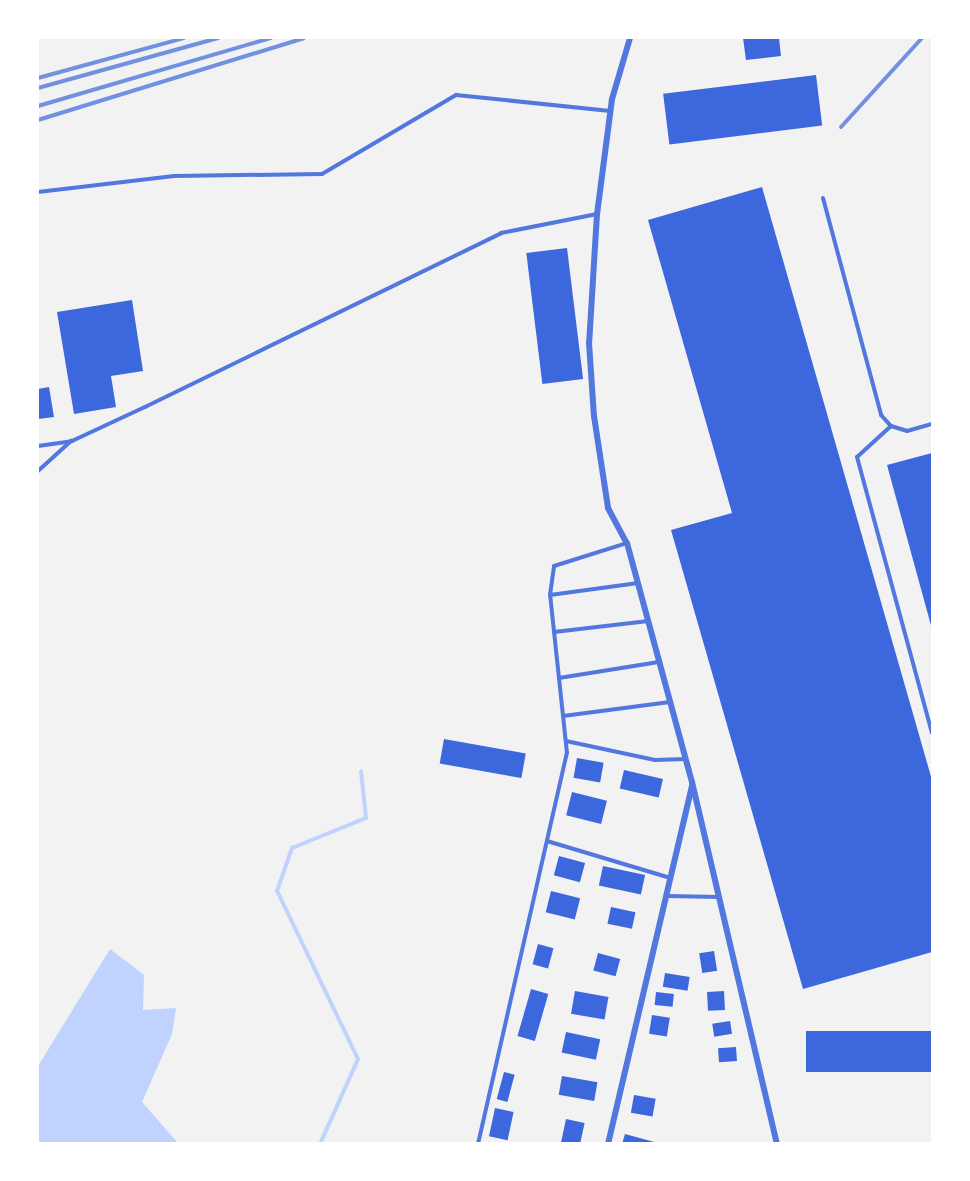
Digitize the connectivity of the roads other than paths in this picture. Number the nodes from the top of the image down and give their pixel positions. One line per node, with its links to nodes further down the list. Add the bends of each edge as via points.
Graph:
1 (630, 38): 2 (street)
2 (610, 111): 3 (lane, via 456,95 322,174 174,176); 5 (street)
3 (38, 192)
4 (823, 198): 7 (lane, via 881,415)
5 (597, 214): 8 (lane, via 501,233); 11 (street, via 589,343 594,416 608,508)
6 (933, 424): 7 (lane, via 907,431)
7 (891, 426): 20 (lane, via 857,457)
8 (72, 441): 9 (lane); 10 (lane)
9 (38, 446)
10 (38, 471)
11 (627, 543): 12 (street); 13 (lane, via 554,566)
12 (638, 583): 13 (lane); 14 (street)
13 (550, 595): 15 (lane)
14 (648, 621): 15 (lane); 16 (street)
15 (554, 632): 17 (lane)
16 (659, 662): 17 (lane); 18 (street)
17 (559, 678): 19 (lane)
18 (670, 702): 19 (lane); 22 (street)
19 (563, 716): 21 (lane)
20 (933, 733)
21 (566, 741): 22 (lane, via 655,760); 24 (lane)
22 (686, 759): 23 (street)
23 (692, 782): 25 (street); 27 (street)
24 (547, 841): 25 (lane); 28 (lane)
25 (670, 879): 26 (street)
26 (666, 896): 27 (lane); 29 (street)
27 (720, 897): 30 (street)
28 (478, 1143)
29 (608, 1143)
30 (777, 1143)

